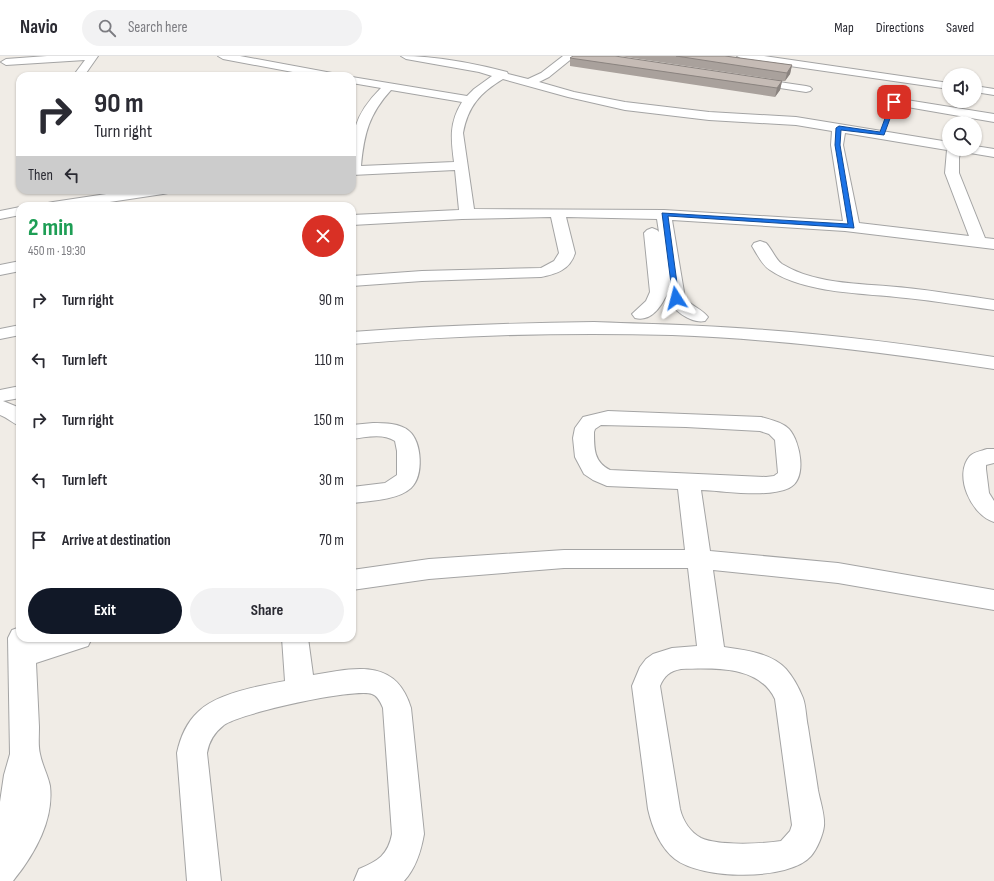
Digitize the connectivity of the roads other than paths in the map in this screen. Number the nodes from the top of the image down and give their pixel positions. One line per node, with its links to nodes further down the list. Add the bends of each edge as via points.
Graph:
1 (93, 56): 8 (street); 11 (street)
2 (223, 56): 12 (street)
3 (406, 56): 9 (street)
4 (570, 56): 17 (street, via 545,75)
5 (742, 56): 10 (street)
6 (775, 56): 14 (street)
7 (479, 59): 9 (street)
8 (6, 62)
9 (468, 66): 13 (street)
10 (822, 67): 18 (street); 22 (street)
11 (81, 72)
12 (302, 72)
13 (503, 74): 17 (street); 25 (street)
14 (942, 79)
15 (744, 80): 22 (street)
16 (356, 81): 20 (street)
17 (530, 82): 27 (street, via 578,96 646,109 709,116)
18 (942, 85)
19 (982, 85): 21 (street)
20 (390, 86): 25 (street); 32 (street, via 371,106 360,128)
21 (994, 87)
22 (806, 89): 27 (street)
23 (982, 91): 24 (street)
24 (994, 92)
25 (469, 100): 35 (street, via 458,121)
26 (994, 118): 29 (street, via 895,97)
27 (788, 120): 28 (street)
28 (839, 128): 29 (street); 46 (street, via 837,145)
29 (882, 134): 30 (street)
30 (942, 145)
31 (982, 151): 33 (street)
32 (356, 153)
33 (994, 153)
34 (952, 156): 47 (street, via 952,173)
35 (461, 166): 36 (street); 41 (street)
36 (356, 171)
37 (136, 194): 38 (street)
38 (81, 202)
39 (16, 213): 43 (street)
40 (558, 213): 41 (street); 42 (street); 54 (street, via 567,253 564,261 555,268 532,274 500,273)
41 (467, 214): 45 (street)
42 (657, 214): 44 (street); 49 (street)
43 (0, 215)
44 (756, 219): 46 (street); 55 (street, via 761,264 773,275 786,280 926,295)
45 (356, 220)
46 (852, 227): 47 (street)
47 (979, 242): 48 (street)
48 (994, 244)
49 (663, 261): 56 (street, via 658,296 654,304); 57 (street, via 678,302)
50 (16, 264): 51 (street)
51 (0, 266)
52 (16, 267): 53 (street)
53 (0, 270)
54 (356, 281)
55 (994, 306)
56 (641, 314): 57 (street); 58 (street, via 504,315)
57 (699, 317): 62 (street, via 848,328)
58 (356, 324)
59 (16, 331): 60 (street)
60 (0, 334)
61 (356, 338): 63 (street, via 495,329 652,328 855,343)
62 (994, 349)
63 (994, 363)
64 (16, 377): 65 (street)
65 (0, 381)
66 (16, 393): 67 (street)
67 (0, 396)
68 (0, 407): 69 (street)
69 (16, 415)
70 (356, 432): 73 (street, via 379,429 396,432 402,436 406,442 410,469 402,483 393,488)
71 (994, 456): 74 (street, via 978,460 974,466 980,500)
72 (688, 481): 72 (street, via 766,485 782,482 790,472 787,442 777,431 761,424 686,420 608,418 591,422 583,432 587,464 598,474 616,479); 75 (street)
73 (356, 494)
74 (994, 514)
75 (699, 559): 76 (street, via 564,559 429,569); 77 (street, via 838,573); 81 (street)
76 (356, 579)
77 (994, 600)
78 (53, 642): 80 (street)
79 (295, 642): 82 (street)
80 (21, 647): 83 (street)
81 (712, 657): 81 (street, via 665,660 648,676 647,694 668,826 678,841 693,852 710,857 778,859 799,847 808,825 788,699 784,687 776,676 764,667 750,662)
82 (300, 690): 86 (street, via 219,712 208,720 194,741 192,753); 87 (street, via 366,680 384,686 395,699 408,834 402,857 395,868 386,876)
83 (24, 754): 84 (street, via 14,808); 85 (street, via 33,778 35,803 27,831)
84 (0, 839)
85 (0, 871)
86 (204, 881)
87 (371, 881)

